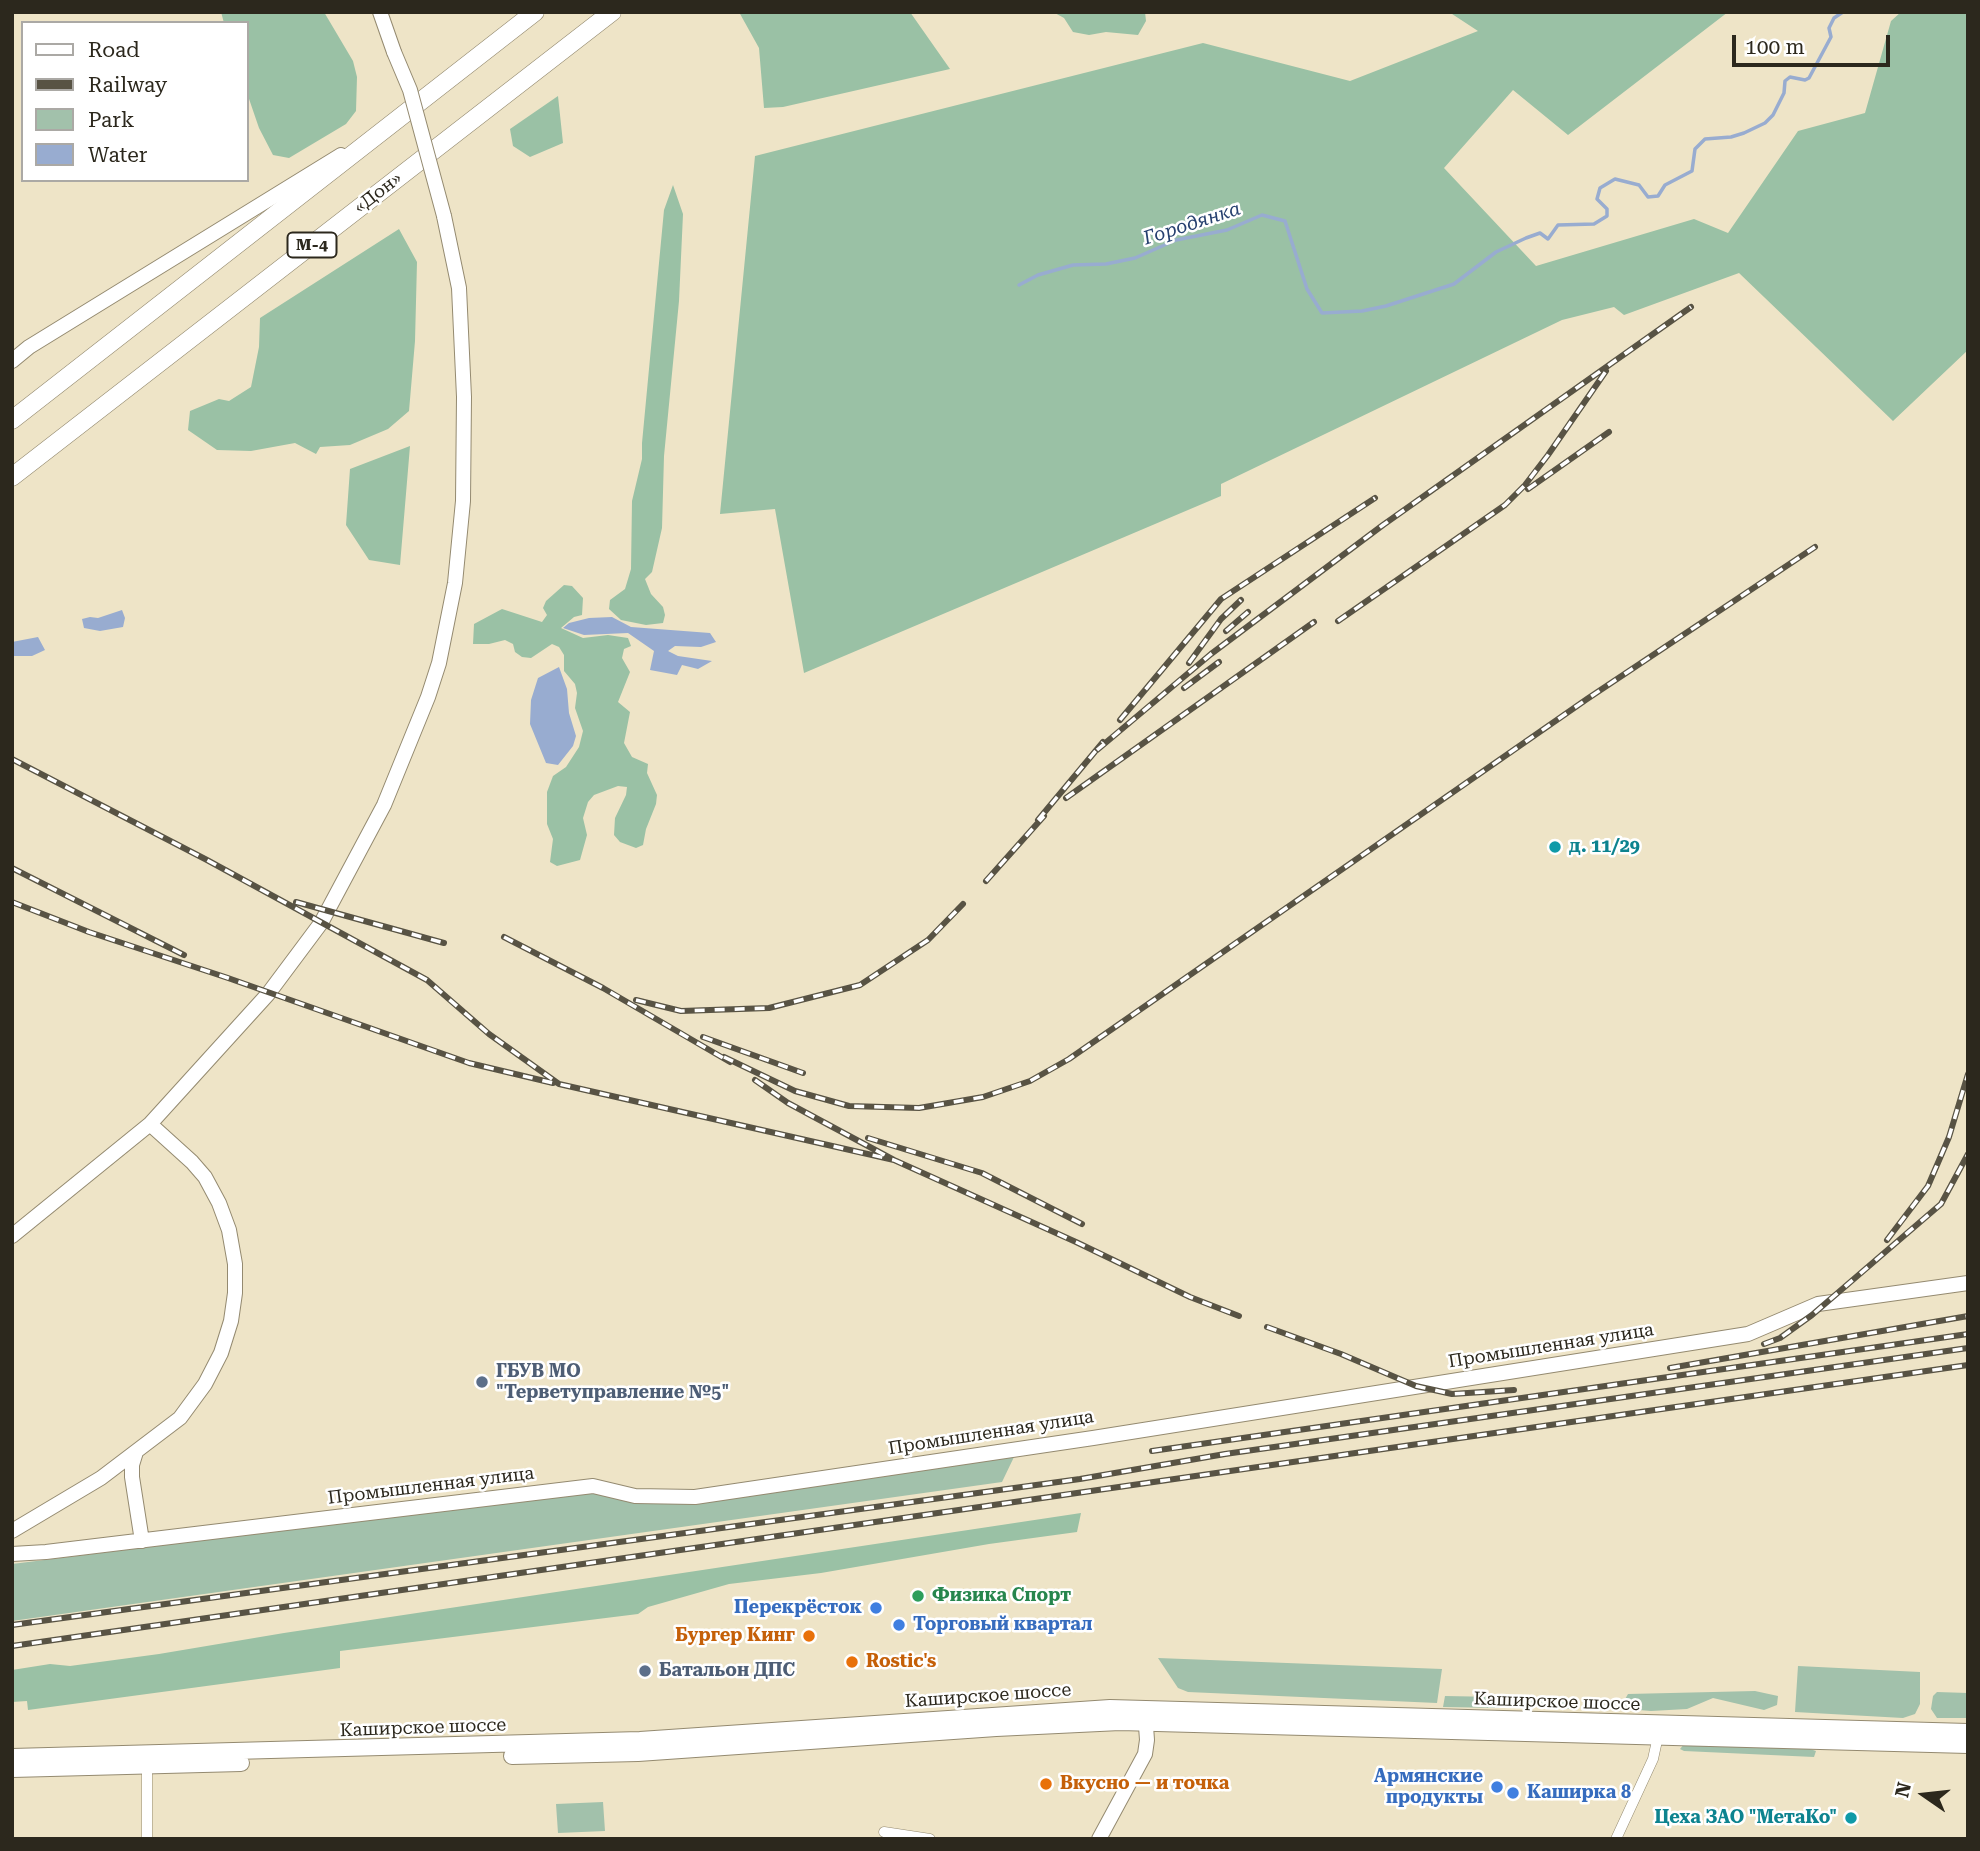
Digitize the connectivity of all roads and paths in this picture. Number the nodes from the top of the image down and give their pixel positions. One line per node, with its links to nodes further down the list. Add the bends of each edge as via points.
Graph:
1 (380, 12): 8 (street, bridge, via 410,90 459,288 463,501 455,583 439,663 384,805 321,923 268,993)
2 (535, 12): 4 (highway, М-4)
3 (612, 12): 7 (highway, «Дон» / М-4)
4 (390, 125): 5 (street); 6 (highway, М-4)
5 (12, 361)
6 (12, 420)
7 (12, 477)
8 (150, 1124): 9 (street); 11 (street, via 192,1162 219,1203 229,1230 235,1293 221,1353 205,1384 180,1418)
9 (12, 1236)
10 (1968, 1283): 13 (street, Промышленная улица, via 1818,1304 1748,1334 695,1497 635,1496 593,1486)
11 (136, 1452): 12 (street); 13 (street, via 132,1477)
12 (12, 1531)
13 (142, 1541): 14 (street, Промышленная улица)
14 (12, 1554)
15 (1146, 1715): 16 (main road, Каширское шоссе); 17 (main road, Каширское шоссе); 19 (main road, Каширское шоссе, via 1032,1711 640,1740); 20 (main road, Каширское шоссе, via 638,1753); 25 (street, via 1145,1754)
16 (1968, 1732)
17 (1658, 1736): 18 (main road, Каширское шоссе); 26 (street, via 1653,1759)
18 (1968, 1745)
19 (12, 1757)
20 (147, 1766): 21 (main road, Каширское шоссе); 23 (street)
21 (12, 1769)
22 (884, 1832): 24 (street)
23 (147, 1839)
24 (930, 1839)
25 (1099, 1839)
26 (1616, 1839)

